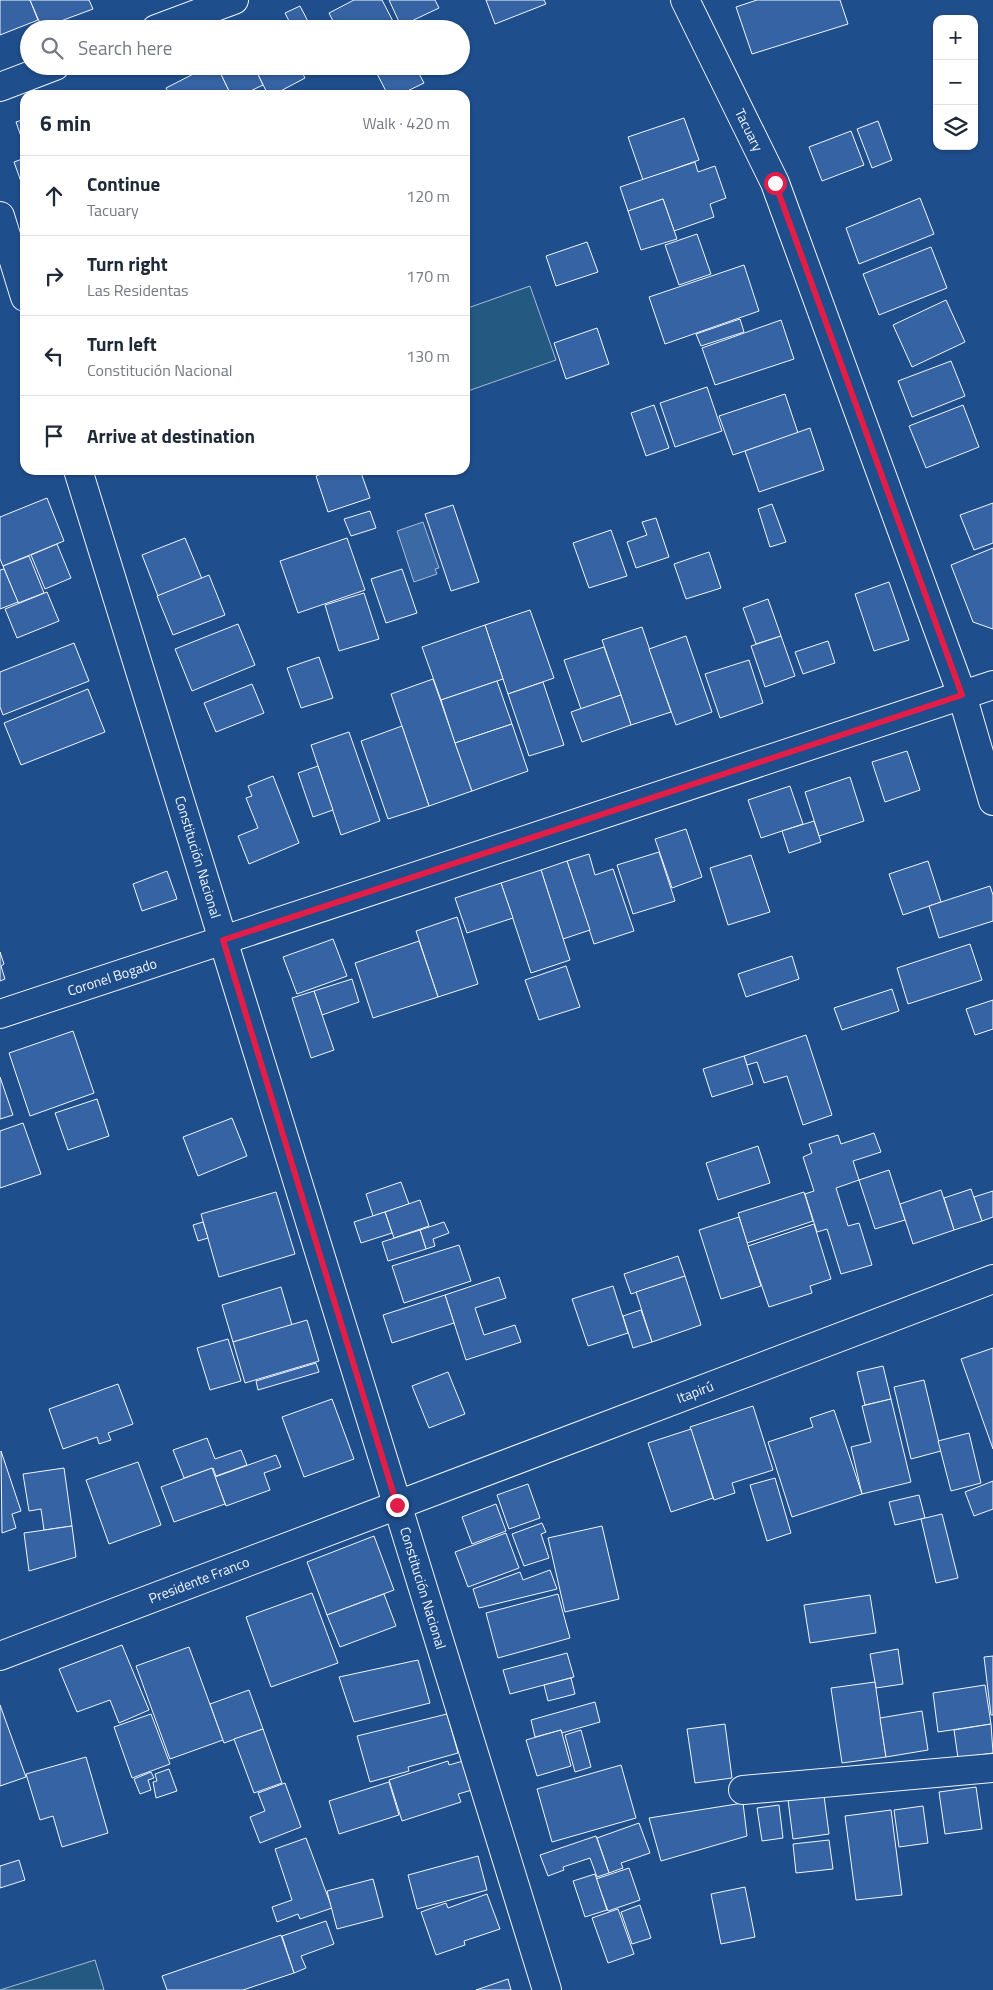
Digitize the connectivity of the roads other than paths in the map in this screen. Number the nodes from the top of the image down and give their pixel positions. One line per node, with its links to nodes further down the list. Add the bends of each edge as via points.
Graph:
1 (234, 0): 3 (street)
2 (685, 0): 10 (street, Tacuary, via 775,183)
3 (180, 20)
4 (30, 75): 5 (street)
5 (0, 86)
6 (0, 216): 7 (street)
7 (20, 281)
8 (80, 475): 12 (street, Constitución Nacional)
9 (993, 685): 10 (street, Coronel Bogado)
10 (962, 695): 11 (street, Tacuary); 12 (street, Coronel Bogado)
11 (993, 801)
12 (223, 940): 13 (street, Coronel Bogado); 15 (street, Constitución Nacional)
13 (0, 1014)
14 (993, 1279): 15 (street, Itapirú)
15 (397, 1505): 16 (street, Presidente Franco); 19 (street, Constitución Nacional)
16 (0, 1656)
17 (993, 1768): 18 (street)
18 (743, 1790)
19 (547, 1990)

